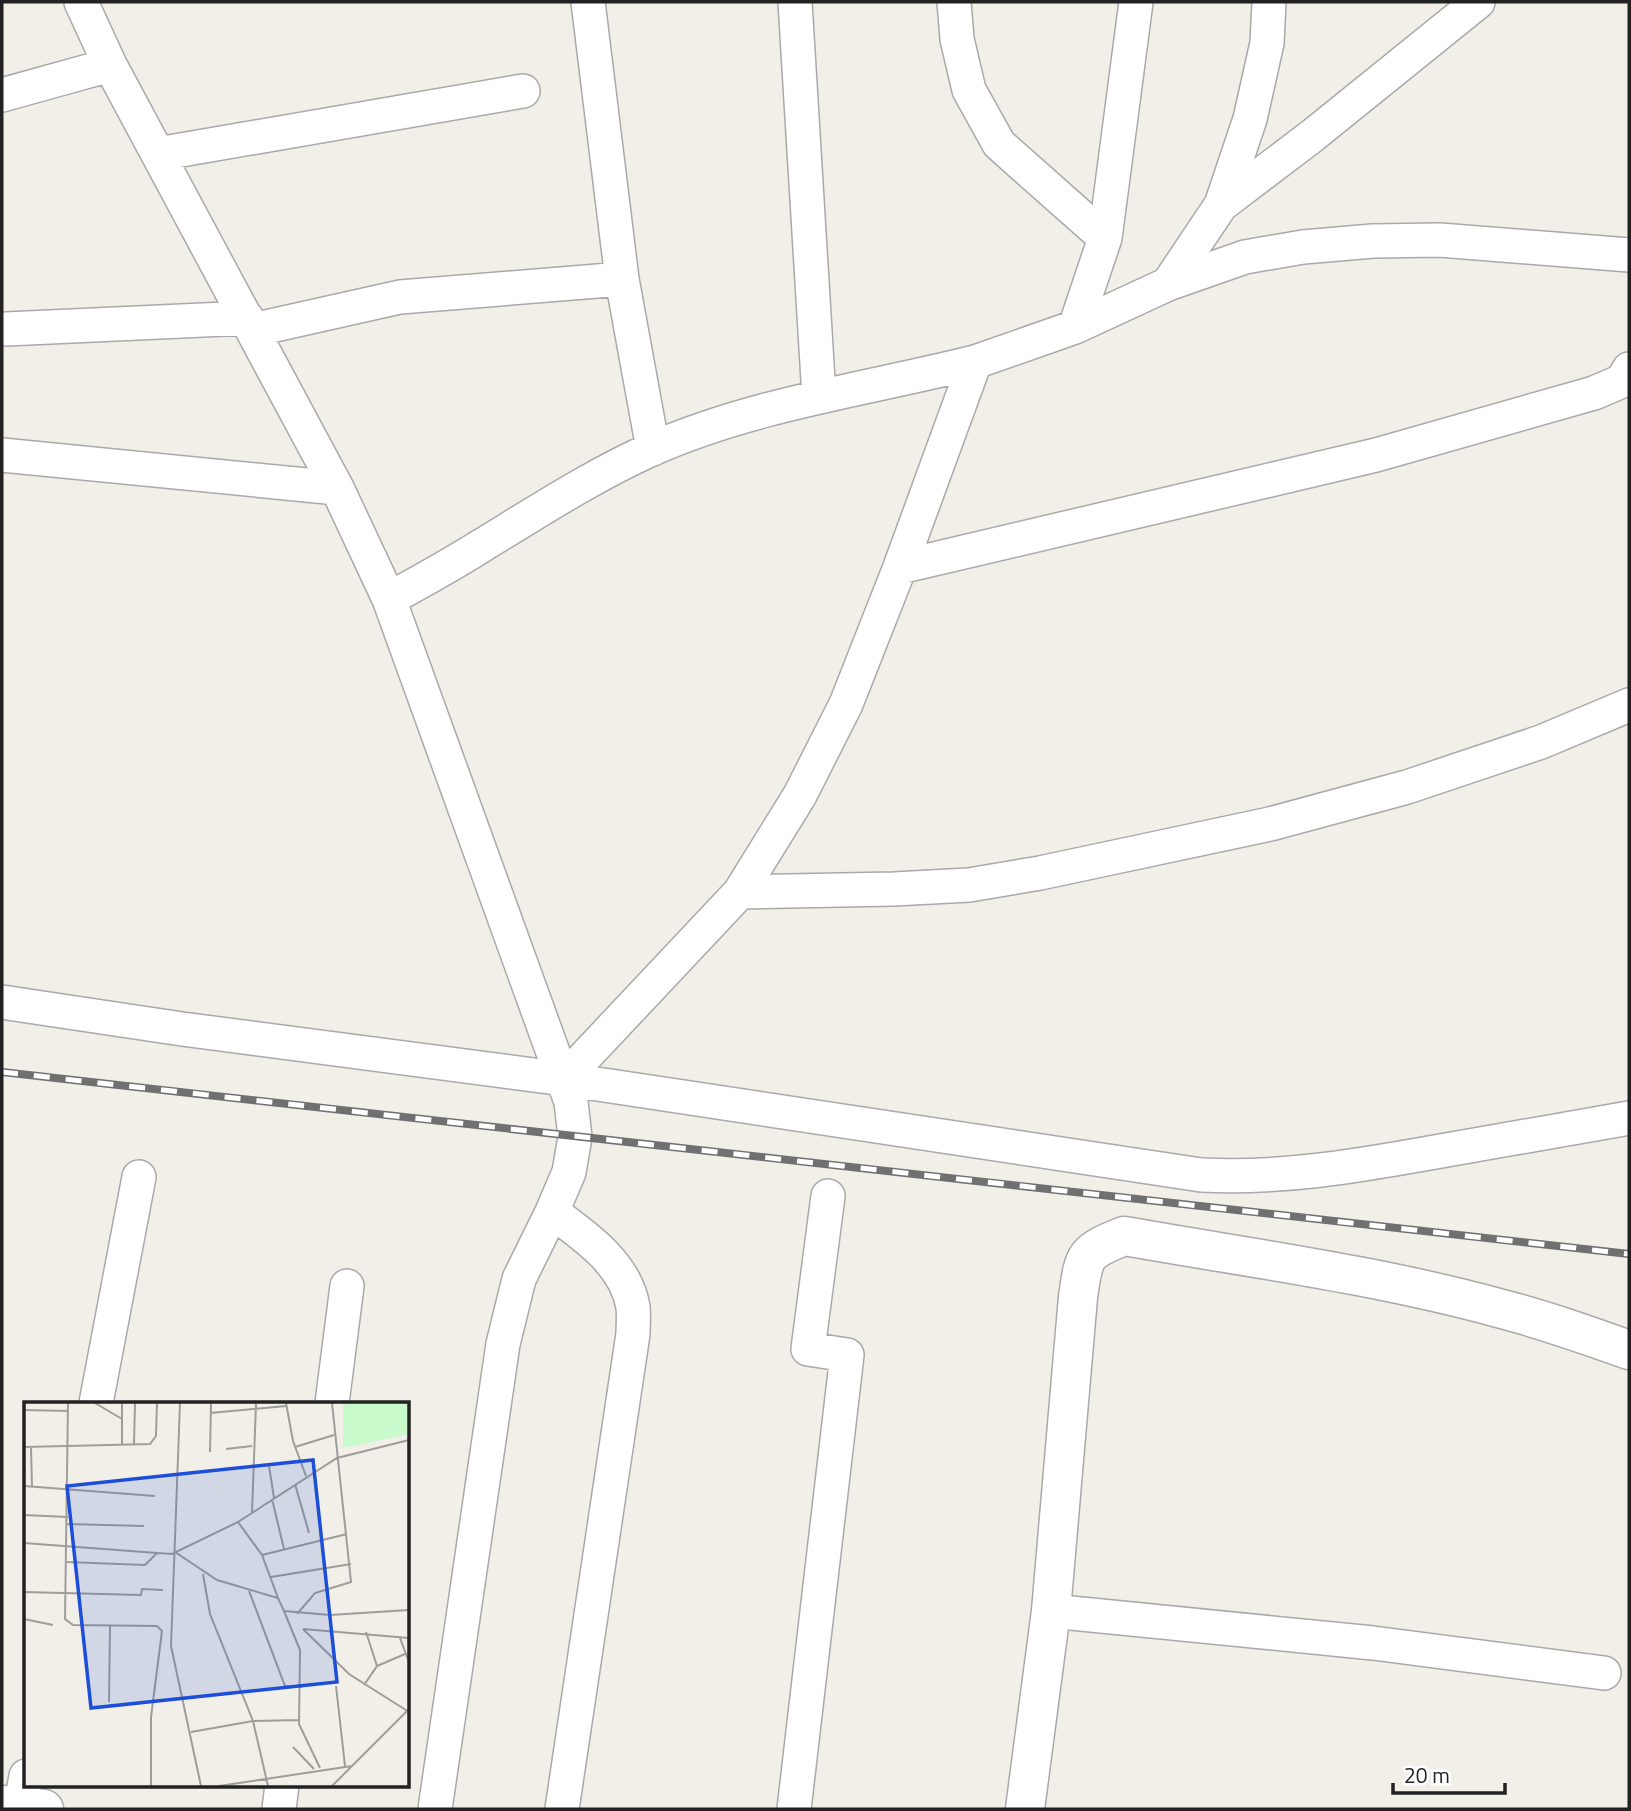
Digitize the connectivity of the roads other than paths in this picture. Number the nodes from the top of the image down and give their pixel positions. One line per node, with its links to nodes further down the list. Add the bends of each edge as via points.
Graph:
1 (81, 2): 8 (street)
2 (588, 2): 15 (street)
3 (795, 2): 22 (street)
4 (954, 2): 13 (street, via 969,90 999,144)
5 (1136, 2): 13 (street)
6 (1269, 2): 12 (street, via 1267,43 1250,118)
7 (1478, 2): 12 (street)
8 (110, 65): 10 (street); 11 (street)
9 (523, 91): 11 (street)
10 (2, 95)
11 (158, 154): 17 (street)
12 (1221, 205): 16 (street)
13 (1105, 238): 18 (street)
14 (1629, 256): 16 (street, via 1440,240 1373,241 1245,257)
15 (622, 279): 17 (street, via 400,297); 23 (street)
16 (1168, 284): 18 (street)
17 (250, 324): 19 (street); 25 (street)
18 (1075, 327): 20 (street)
19 (6, 329)
20 (975, 362): 22 (street); 26 (street)
21 (1629, 369): 26 (street, via 1622,381 1594,393 1376,455)
22 (820, 397): 23 (street, via 734,419)
23 (653, 449): 27 (street, via 564,494)
24 (2, 455): 25 (street)
25 (337, 488): 27 (street)
26 (900, 567): 29 (street, via 846,704 800,795)
27 (389, 599): 31 (street)
28 (1629, 705): 29 (street, via 1541,742 1407,787 1270,824 1040,873 957,886)
29 (740, 892): 31 (street)
30 (2, 1002): 31 (street)
31 (564, 1079): 32 (street, via 1202,1175 1245,1177 1351,1167); 35 (street, via 575,1137 569,1172)
32 (1629, 1118)
33 (139, 1177): 38 (street)
34 (828, 1196): 46 (street, via 808,1349 847,1355)
35 (552, 1212): 44 (street, via 519,1279 503,1344); 45 (street, via 610,1260 626,1283 633,1307 633,1335)
36 (347, 1286): 39 (street)
37 (1629, 1350): 40 (street, via 1501,1308 1389,1282 1124,1236 1094,1248 1083,1267 1078,1297)
38 (96, 1402)
39 (332, 1402)
40 (1051, 1611): 41 (street, via 1373,1643); 47 (street)
41 (1604, 1673)
42 (282, 1786): 43 (street)
43 (279, 1809)
44 (435, 1809)
45 (562, 1809)
46 (794, 1809)
47 (1025, 1809)

